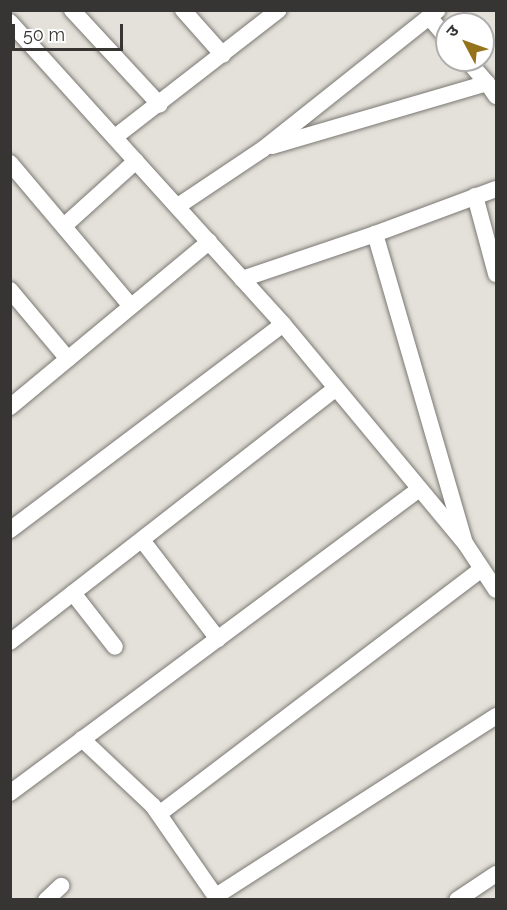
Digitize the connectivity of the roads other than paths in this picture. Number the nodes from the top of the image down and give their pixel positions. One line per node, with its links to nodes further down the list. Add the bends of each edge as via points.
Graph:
1 (72, 10): 9 (street)
2 (183, 10): 6 (street)
3 (279, 10): 6 (street)
4 (433, 14): 11 (street)
5 (10, 22): 10 (street)
6 (223, 55): 9 (street)
7 (477, 72): 8 (street)
8 (492, 90): 11 (street)
9 (160, 105): 10 (street)
10 (115, 137): 12 (street)
11 (263, 149): 16 (street)
12 (136, 161): 16 (street); 17 (street)
13 (10, 163): 17 (street)
14 (496, 189): 15 (street)
15 (475, 196): 18 (street); 20 (street)
16 (178, 206): 19 (street)
17 (64, 226): 23 (street)
18 (375, 234): 21 (street); 31 (street)
19 (209, 242): 21 (street); 23 (street)
20 (496, 274)
21 (242, 279): 24 (street)
22 (10, 290): 25 (street)
23 (131, 306): 25 (street)
24 (283, 324): 26 (street); 29 (street)
25 (68, 359): 27 (street)
26 (335, 389): 28 (street); 30 (street)
27 (10, 407)
28 (418, 490): 31 (street); 35 (street)
29 (10, 530)
30 (142, 540): 34 (street); 35 (street)
31 (465, 543): 32 (street)
32 (482, 569): 33 (street); 41 (street)
33 (496, 590)
34 (73, 593): 36 (street); 37 (street)
35 (218, 639): 39 (street)
36 (10, 642)
37 (115, 647)
38 (496, 716): 44 (street)
39 (82, 739): 40 (street); 41 (street)
40 (10, 793)
41 (159, 814): 44 (street)
42 (496, 874): 46 (street)
43 (61, 886): 45 (street)
44 (217, 898)
45 (46, 900)
46 (458, 900)

